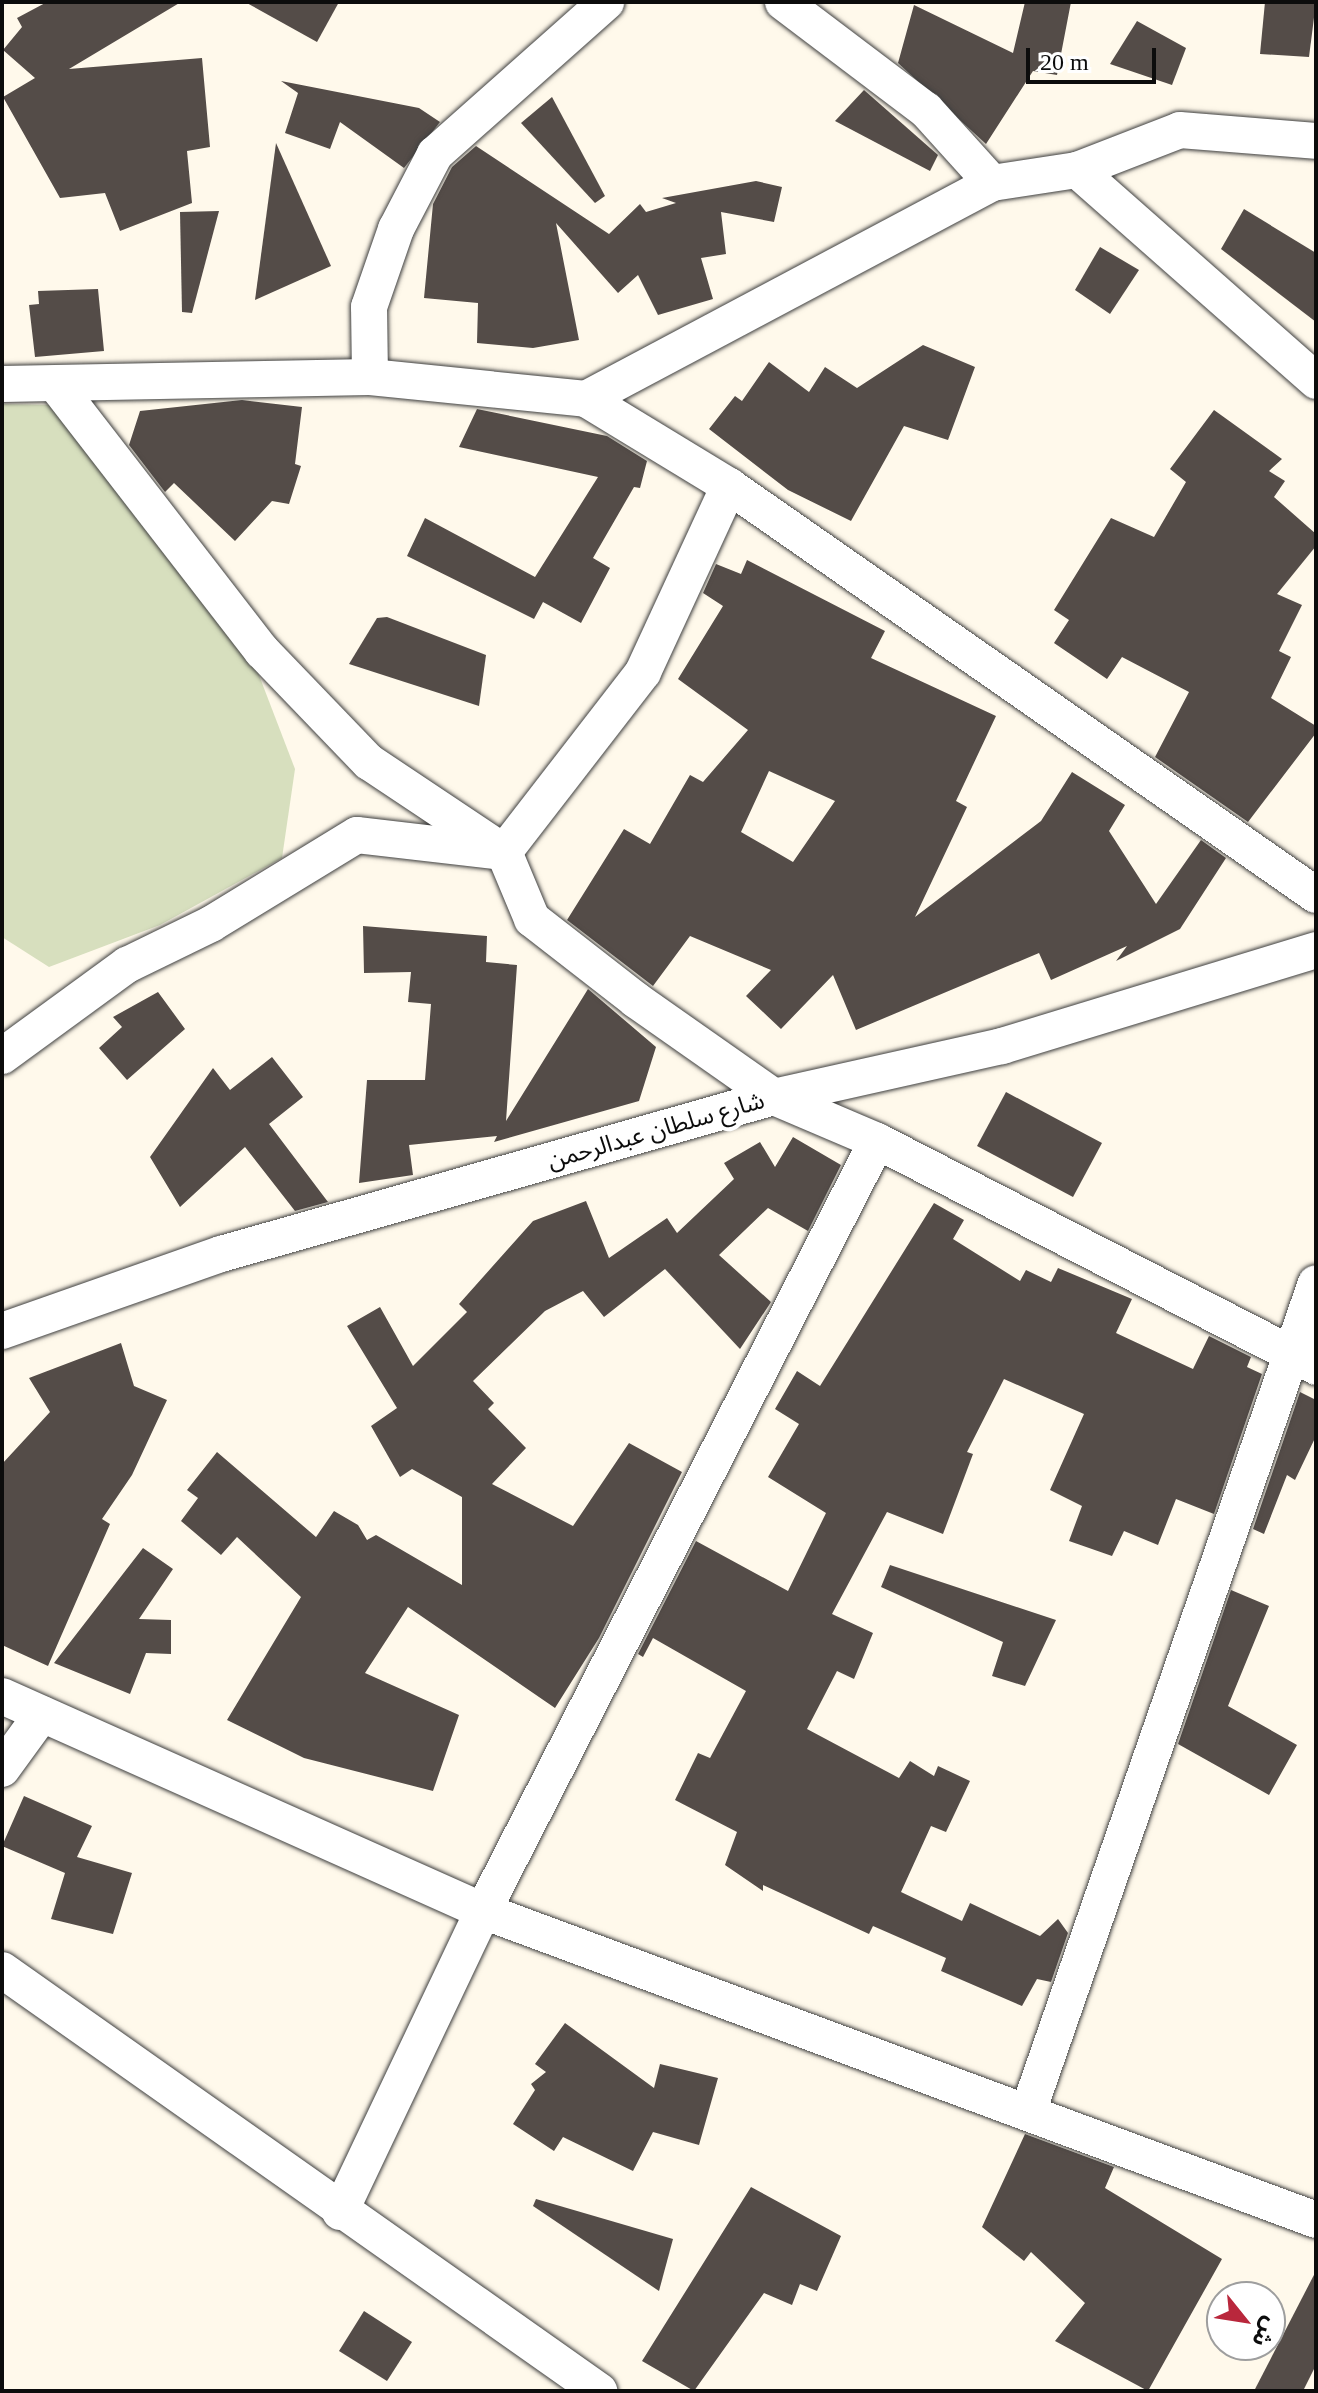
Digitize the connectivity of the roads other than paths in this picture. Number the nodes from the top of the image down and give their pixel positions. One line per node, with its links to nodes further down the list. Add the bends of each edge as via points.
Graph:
1 (606, 2): 6 (street, via 435,154 396,229 369,307)
2 (783, 2): 5 (street, via 926,110)
3 (1316, 141): 4 (street, via 1180,130)
4 (1077, 170): 5 (street); 7 (street)
5 (992, 183): 10 (street)
6 (370, 377): 9 (street); 10 (street)
7 (1316, 381)
8 (2, 384): 9 (street)
9 (57, 386): 12 (street, via 273,663 369,762)
10 (586, 399): 11 (street)
11 (729, 486): 12 (street, via 643,672); 13 (street)
12 (504, 852): 15 (street, via 357,835 211,924 127,965); 16 (street, via 532,919)
13 (1316, 895)
14 (1316, 950): 16 (street, شارع سلطان عبدالرحمن, via 1002,1046)
15 (2, 1056)
16 (774, 1097): 17 (street); 19 (street, شارع سلطان عبدالرحمن, via 221,1254)
17 (877, 1141): 20 (street); 24 (street)
18 (1316, 1283): 20 (street)
19 (2, 1331)
20 (1303, 1360): 26 (street)
21 (2, 1696): 22 (street)
22 (42, 1714): 23 (street); 24 (street)
23 (2, 1769)
24 (483, 1911): 26 (street); 27 (street)
25 (2, 1970): 27 (street)
26 (1029, 2109): 28 (street)
27 (340, 2212): 29 (street)
28 (1316, 2220)
29 (599, 2391)

